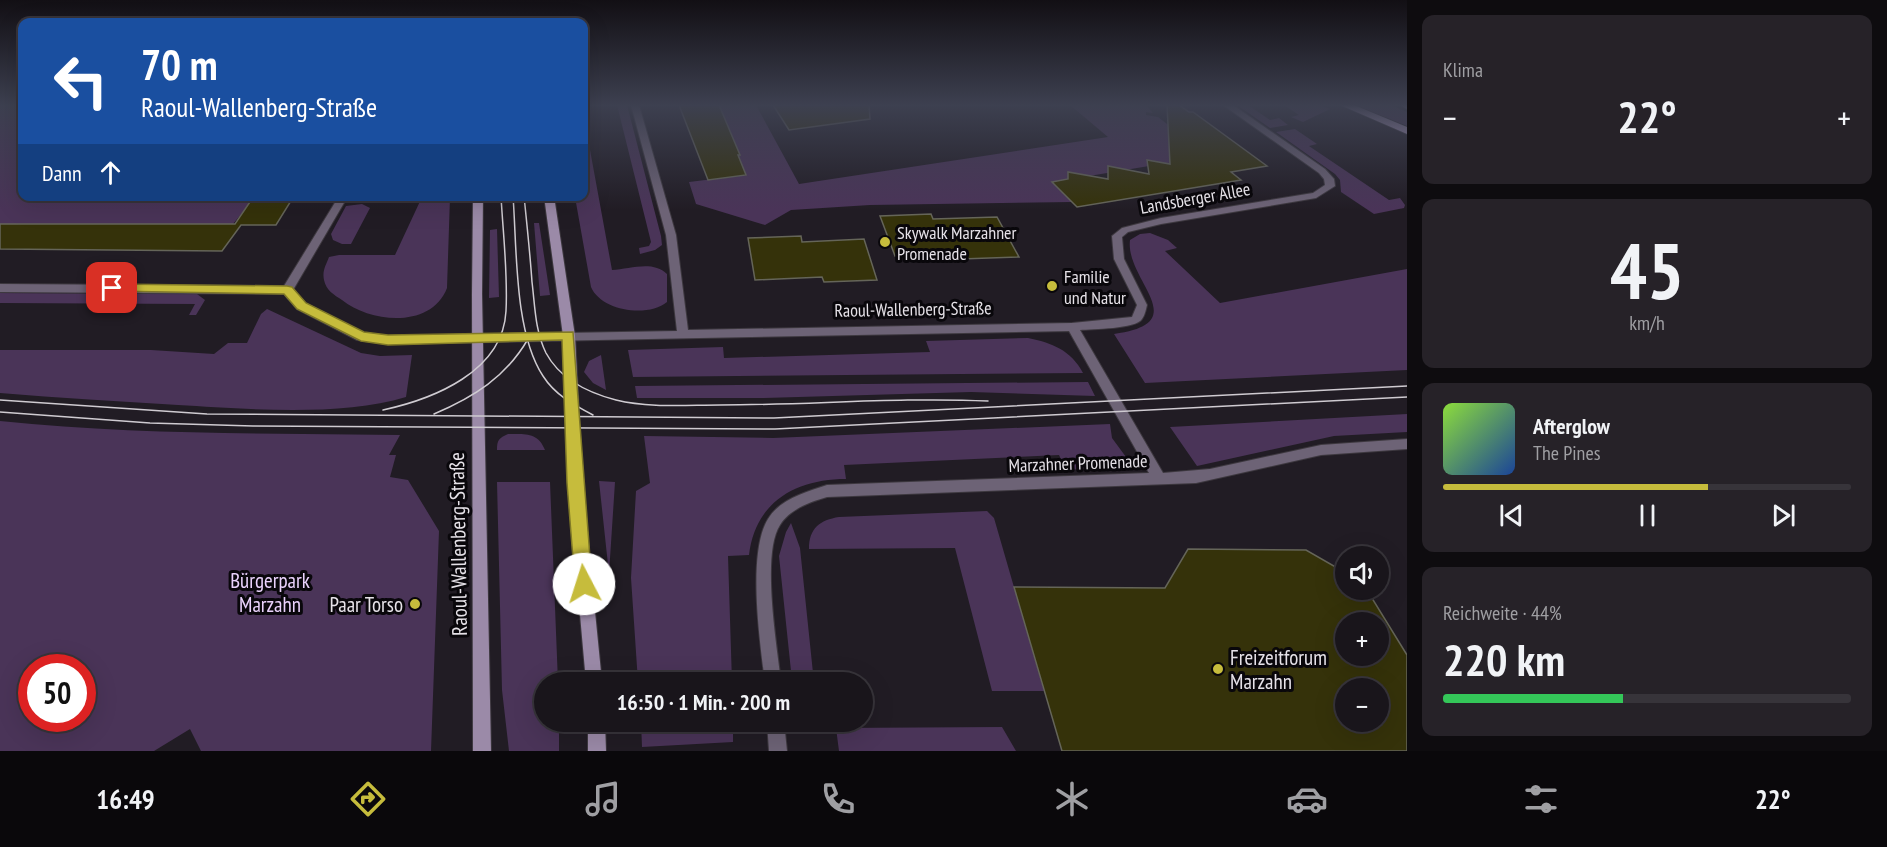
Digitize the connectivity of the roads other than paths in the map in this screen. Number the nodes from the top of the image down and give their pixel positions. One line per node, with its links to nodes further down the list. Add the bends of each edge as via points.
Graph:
1 (644, 140): 9 (street, via 670,235)
2 (1277, 140): 8 (street, Landsberger Allee, via 1322,171 1330,186 1316,195 1125,230 1117,236 1119,259 1142,305 1141,313 1129,322)
3 (341, 201): 7 (street)
4 (478, 201): 11 (main road, Raoul-Wallenberg-Straße)
5 (550, 201): 10 (main road)
6 (0, 288): 7 (street)
7 (287, 290): 11 (street, via 301,306 361,337)
8 (1072, 327): 9 (street, Raoul-Wallenberg-Straße); 13 (street)
9 (683, 335): 10 (street, Raoul-Wallenberg-Straße)
10 (569, 336): 11 (street, Raoul-Wallenberg-Straße); 14 (main road, via 576,492)
11 (478, 337): 18 (main road, Raoul-Wallenberg-Straße)
12 (1407, 444): 13 (street, Marzahner Promenade, via 1334,448 1232,471)
13 (1159, 478): 15 (street, Marzahner Promenade, via 827,491 807,497 787,509 766,537)
14 (593, 672)
15 (772, 672)
16 (597, 732): 19 (main road)
17 (776, 732): 20 (street)
18 (483, 751)
19 (597, 751)
20 (777, 751)

